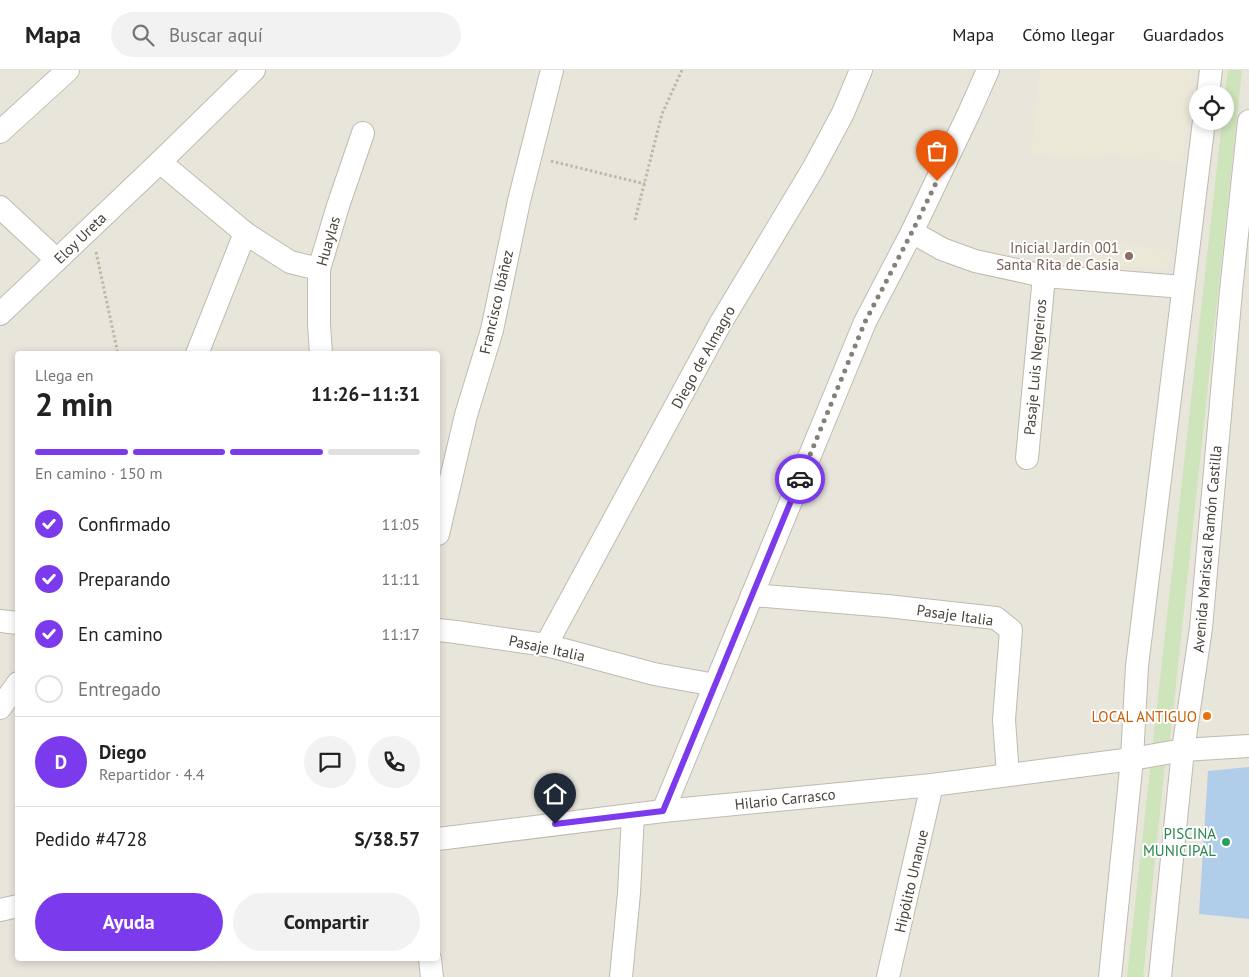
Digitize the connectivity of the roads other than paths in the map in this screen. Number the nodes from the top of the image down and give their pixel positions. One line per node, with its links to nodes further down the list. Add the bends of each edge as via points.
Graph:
1 (68, 70): 10 (street)
2 (254, 70): 12 (street, Eloy Ureta)
3 (552, 70): 24 (street, Francisco Ibáñez, via 492,330 466,415)
4 (861, 70): 29 (street, Diego de Almagro, via 843,113 813,169 720,324)
5 (988, 70): 14 (street)
6 (1211, 70): 7 (street)
7 (1209, 85)
8 (1249, 120): 34 (street, Avenida Mariscal Ramón Castilla, via 1230,291 1201,628)
9 (1203, 130): 19 (street)
10 (0, 132)
11 (363, 133): 17 (street, Huaylas)
12 (160, 162): 15 (street); 16 (street, Eloy Ureta)
13 (0, 207): 16 (street)
14 (912, 232): 18 (street, via 942,249 976,261); 25 (street, via 865,322)
15 (245, 234): 17 (street, via 290,262); 21 (street)
16 (56, 260): 20 (street, Eloy Ureta)
17 (319, 269): 22 (street, Huaylas)
18 (1044, 276): 19 (street); 23 (street, Pasaje Luis Negreiros)
19 (1183, 287): 35 (street, via 1137,666)
20 (0, 314)
21 (198, 351)
22 (321, 351)
23 (1027, 458)
24 (440, 526)
25 (752, 595): 30 (street); 36 (street, Pasaje Italia, via 996,618 1011,630 1004,720)
26 (0, 620): 27 (street)
27 (15, 622)
28 (440, 630): 29 (street, Pasaje Italia)
29 (546, 645): 30 (street, Pasaje Italia, via 654,674)
30 (715, 685): 38 (street)
31 (15, 687): 32 (street)
32 (0, 708)
33 (1249, 746): 34 (street, Hilario Carrasco)
34 (1183, 750): 35 (street, Hilario Carrasco); 48 (street, Avenida Mariscal Ramón Castilla)
35 (1132, 759): 36 (street, Hilario Carrasco); 47 (street)
36 (1008, 775): 37 (street, Hilario Carrasco)
37 (932, 785): 38 (street, Hilario Carrasco); 46 (street, Hipólito Unanue)
38 (663, 811): 39 (street, Hilario Carrasco)
39 (633, 815): 40 (street, Hilario Carrasco); 45 (street)
40 (440, 839)
41 (15, 907): 42 (street)
42 (0, 910)
43 (430, 961): 44 (street)
44 (432, 977)
45 (621, 977)
46 (888, 977)
47 (1110, 977)
48 (1160, 977)

